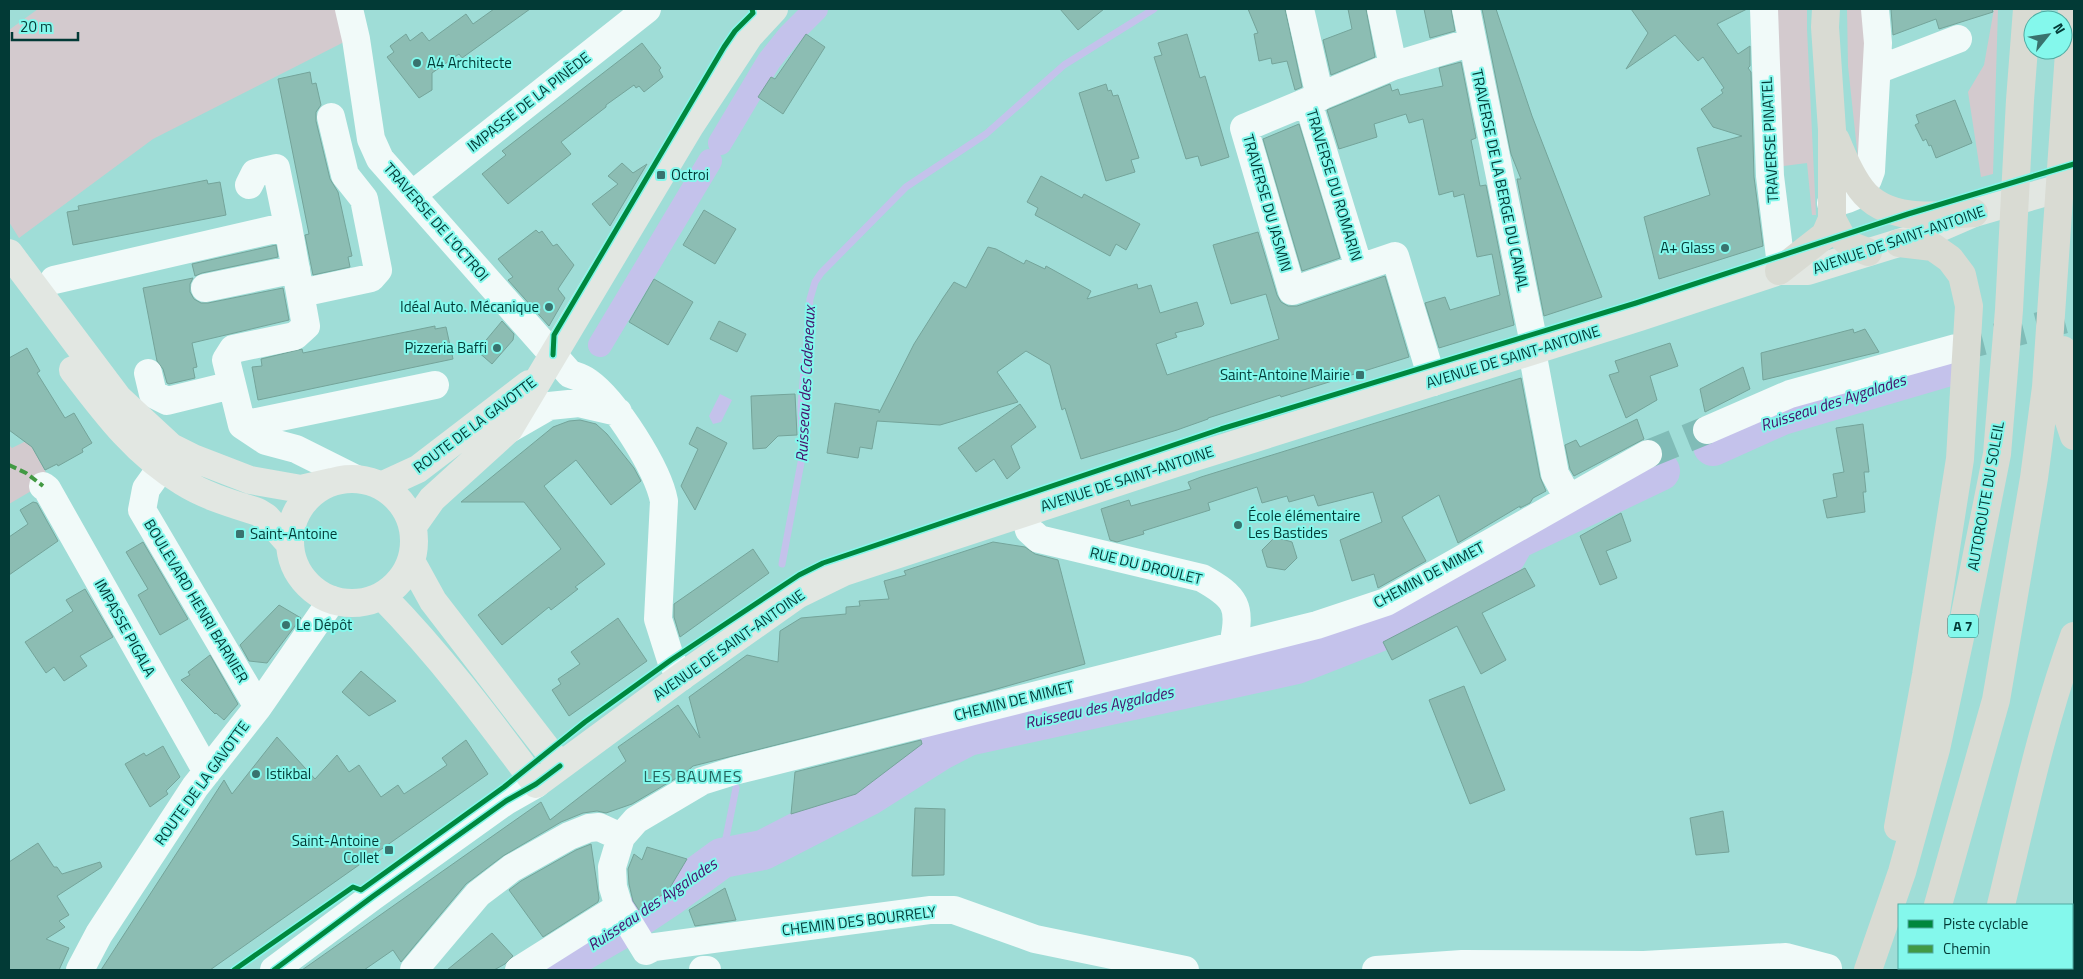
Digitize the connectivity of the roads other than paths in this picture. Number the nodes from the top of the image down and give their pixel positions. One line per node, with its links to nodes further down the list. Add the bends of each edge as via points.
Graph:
1 (349, 9): 24 (street, TRAVERSE DE L'OCTROI, via 375,149)
2 (647, 9): 24 (street, IMPASSE DE LA PINÈDE)
3 (774, 9): 42 (main road, ROUTE DE LA GAVOTTE, via 749,36 690,126)
4 (1300, 9): 17 (street, TRAVERSE DU ROMARIN)
5 (1381, 9): 15 (street)
6 (1466, 9): 14 (street, TRAVERSE DE LA BERGE DU CANAL)
7 (1764, 9): 34 (street, TRAVERSE PINATEL, via 1770,176)
8 (1826, 9): 20 (highway)
9 (1876, 9): 16 (street)
10 (2010, 9): 18 (highway)
11 (2027, 9): 18 (highway, AUTOROUTE DU SOLEIL / A 7)
12 (2072, 9): 29 (highway)
13 (1958, 38): 16 (street)
14 (1472, 42): 15 (street, TRAVERSE DU JASMIN); 41 (street, TRAVERSE DE LA BERGE DU CANAL, via 1532,334)
15 (1393, 66): 17 (street, TRAVERSE DU JASMIN)
16 (1877, 70): 23 (street, via 1872,160)
17 (1314, 99): 33 (street, TRAVERSE DU ROMARIN); 33 (street, TRAVERSE DU JASMIN, via 1244,128 1292,292)
18 (2015, 101): 75 (highway, AUTOROUTE DU SOLEIL / A 7, via 2009,310 1996,454 1936,749 1902,872)
19 (331, 117): 36 (street, via 345,175 364,199 378,270)
20 (1832, 130): 23 (highway); 25 (highway)
21 (2074, 184): 27 (main road, AVENUE DE SAINT-ANTOINE)
22 (249, 185): 28 (street, via 255,173 276,168)
23 (1862, 191): 25 (street); 27 (highway, via 1885,207 1908,214)
24 (412, 195): 42 (street, TRAVERSE DE L'OCTROI)
25 (1832, 211): 31 (highway, via 1841,236 1852,246); 34 (highway, via 1825,235)
26 (351, 212): 36 (street)
27 (1974, 213): 30 (main road, AVENUE DE SAINT-ANTOINE)
28 (288, 226): 35 (street); 37 (street)
29 (2057, 241): 51 (highway, via 2067,415); 71 (highway, via 2046,387 2034,478 1996,700)
30 (1899, 243): 31 (main road, AVENUE DE SAINT-ANTOINE); 75 (highway, via 1933,247 1950,259 1962,276 1969,306 1960,459 1926,675)
31 (1868, 252): 34 (main road, AVENUE DE SAINT-ANTOINE, via 1808,272)
32 (9, 253): 54 (main road, via 118,398 171,447 250,480 301,489)
33 (1359, 268): 44 (street, TRAVERSE DU JASMIN, via 1395,256)
34 (1779, 271): 41 (main road, AVENUE DE SAINT-ANTOINE)
35 (54, 280)
36 (365, 280): 37 (street)
37 (298, 281): 39 (street); 46 (street, via 306,326 295,336 233,349 226,360)
38 (9, 285): 53 (main road, via 117,427)
39 (205, 288)
40 (1956, 348): 50 (street, via 1790,394)
41 (1532, 351): 44 (main road, AVENUE DE SAINT-ANTOINE); 56 (street, TRAVERSE DE LA BERGE DU CANAL, via 1555,474)
42 (547, 365): 47 (street, TRAVERSE DE L'OCTROI, via 588,381); 49 (main road, ROUTE DE LA GAVOTTE); 54 (main road, ROUTE DE LA GAVOTTE, via 418,469)
43 (148, 373): 46 (street, via 153,394 167,401)
44 (1433, 382): 57 (main road, AVENUE DE SAINT-ANTOINE)
45 (435, 384): 48 (street)
46 (232, 385): 48 (street)
47 (618, 412): 49 (street, via 579,403 549,406); 65 (street, TRAVERSE DE L'OCTROI, via 661,487 664,501 658,619 670,660)
48 (242, 425): 54 (street, via 266,441 296,449)
49 (509, 429): 58 (main road, ROUTE DE LA GAVOTTE, via 432,499)
50 (1707, 430)
51 (2074, 436)
52 (1648, 454): 56 (street, CHEMIN DE MIMET)
53 (161, 468): 59 (main road, via 184,484 258,512); 66 (street, BOULEVARD HENRI BARNIER, via 146,490 142,510)
54 (356, 483): 58 (main road, via 395,496); 59 (main road, via 314,492 301,506 292,524)
55 (43, 486): 68 (street, IMPASSE PIGALA)
56 (1568, 498): 64 (street, CHEMIN DE MIMET, via 1386,602 1317,625)
57 (1024, 512): 64 (street, RUE DU DROULET, via 1029,530 1039,539 1202,578 1226,591 1236,609 1238,625); 65 (main road, AVENUE DE SAINT-ANTOINE, via 844,572 797,595)
58 (413, 526): 60 (main road)
59 (290, 544): 62 (main road, via 302,578 316,592)
60 (412, 561): 61 (main road, via 395,587); 67 (main road, via 433,601)
61 (382, 596): 62 (main road, via 349,604); 69 (main road, via 498,732)
62 (332, 600): 66 (street, ROUTE DE LA GAVOTTE)
63 (2074, 636): 72 (highway, via 2028,790)
64 (1233, 645): 70 (street, CHEMIN DE MIMET, via 702,781 636,820)
65 (681, 677): 67 (main road, AVENUE DE SAINT-ANTOINE)
66 (258, 707): 68 (street, ROUTE DE LA GAVOTTE)
67 (560, 766): 69 (main road, AVENUE DE SAINT-ANTOINE)
68 (207, 772): 78 (street, ROUTE DE LA GAVOTTE, via 99,934)
69 (536, 784): 76 (street, AVENUE DE SAINT-ANTOINE, via 506,801 372,897)
70 (621, 837): 73 (street, via 612,867 613,887); 79 (street, via 599,827 589,828 512,868 478,894)
71 (1938, 904)
72 (2001, 904)
73 (622, 912): 74 (street); 80 (street)
74 (640, 954): 81 (street, CHEMIN DES BOURRELY, via 654,947 954,910 1035,939)
75 (1871, 961)
76 (281, 968)
77 (1828, 968): 82 (street, via 1786,958 1644,965 1462,964)
78 (80, 970)
79 (414, 970)
80 (519, 970)
81 (1185, 970)
82 (1376, 970)

